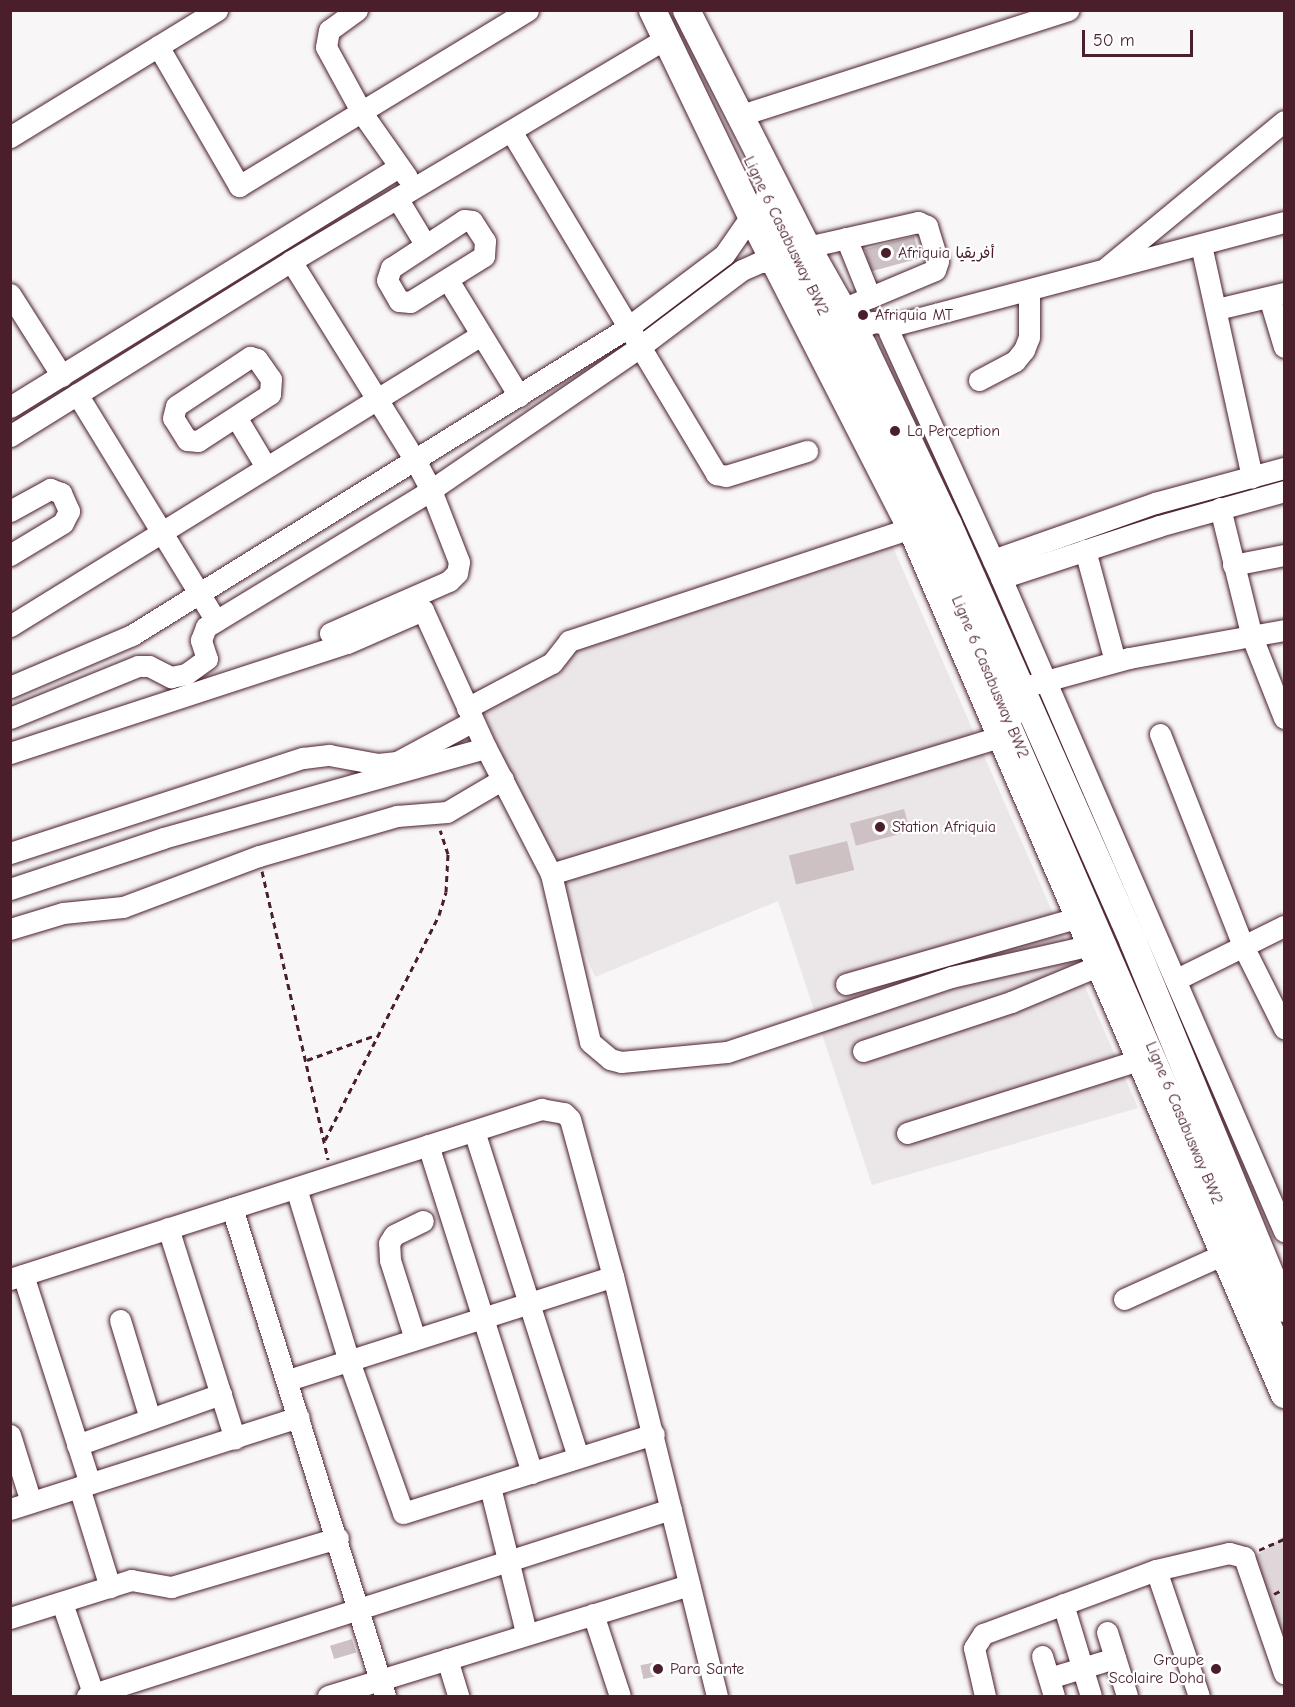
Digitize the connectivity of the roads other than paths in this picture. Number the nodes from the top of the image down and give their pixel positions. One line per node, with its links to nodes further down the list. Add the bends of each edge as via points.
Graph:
1 (217, 10): 10 (street)
2 (357, 10): 11 (street, via 337,22 325,37)
3 (528, 10): 11 (street)
4 (652, 10): 9 (main road)
5 (671, 10): 39 (street, Ligne 6 Casabusway BW2)
6 (678, 10): 39 (street, Ligne 6 Casabusway BW2)
7 (686, 10): 12 (main road)
8 (1068, 10): 12 (street)
9 (665, 39): 14 (street); 19 (main road)
10 (158, 46): 11 (street, via 239,186); 15 (street)
11 (362, 113): 16 (street)
12 (738, 116): 24 (main road)
13 (1284, 121): 28 (street)
14 (511, 131): 17 (street); 36 (street)
15 (10, 137)
16 (399, 167): 17 (street); 42 (street)
17 (415, 186): 18 (street)
18 (397, 198): 22 (street); 26 (street)
19 (751, 216): 25 (street); 27 (main road)
20 (1284, 222): 23 (street)
21 (846, 238): 24 (street); 34 (street); 34 (street, via 918,222 927,226 938,261 935,270)
22 (425, 244): 30 (street, via 391,268 387,280 396,298 410,302); 30 (street, via 464,220 472,221 485,241 484,256)
23 (1201, 245): 28 (street); 35 (street)
24 (807, 247): 39 (main road)
25 (724, 255): 29 (street); 36 (street)
26 (291, 261): 44 (street); 46 (street)
27 (775, 262): 29 (street, via 754,264); 39 (main road)
28 (1100, 273): 31 (street)
29 (736, 274): 40 (street)
30 (448, 279): 38 (street)
31 (1029, 290): 37 (street); 43 (street, via 1029,337 1024,350 1015,361)
32 (10, 294): 42 (street)
33 (1277, 295): 35 (street); 41 (street)
34 (870, 297): 39 (street)
35 (1217, 309): 54 (street)
36 (627, 328): 40 (street); 45 (street)
37 (892, 328): 39 (street); 65 (street)
38 (481, 335): 45 (street); 46 (street)
39 (842, 342): 59 (main road); 73 (main road, via 948,524); 114 (street, Ligne 6 Casabusway BW2, via 895,444); 115 (street, Ligne 6 Casabusway BW2)
40 (641, 346): 50 (street, via 716,474 726,476); 55 (street)
41 (1284, 347)
42 (62, 376): 47 (street)
43 (979, 381)
44 (77, 394): 49 (street); 60 (street)
45 (519, 396): 51 (street)
46 (376, 398): 51 (street); 52 (street)
47 (10, 407)
48 (236, 417): 48 (street, via 266,398 272,389 271,379 254,357 180,402 173,418 184,438 194,442); 52 (street)
49 (10, 436)
50 (807, 451)
51 (416, 460): 55 (street); 66 (street)
52 (266, 467): 60 (street)
53 (1284, 468): 54 (street)
54 (1252, 477): 65 (street, via 1123,513)
55 (432, 490): 67 (street); 70 (street, via 457,556 457,573 449,581)
56 (1284, 491): 57 (street)
57 (1220, 508): 61 (street); 64 (street)
58 (10, 511): 62 (street, via 50,489 61,493 69,511 63,523)
59 (910, 528): 75 (street, via 569,641 552,663); 79 (main road)
60 (162, 533): 66 (street); 68 (street)
61 (1084, 550): 65 (street); 72 (street)
62 (10, 555)
63 (1284, 555): 64 (street)
64 (1233, 565): 71 (street)
65 (997, 569): 73 (street)
66 (198, 591): 67 (street); 74 (street, via 105,649)
67 (216, 621): 76 (street, via 202,634 207,659 181,676 171,677 149,666 138,666)
68 (10, 626)
69 (1284, 630): 71 (street)
70 (330, 633)
71 (1252, 637): 72 (street); 77 (street)
72 (1115, 661): 73 (street)
73 (1032, 685): 91 (street); 104 (main road)
74 (10, 687)
75 (470, 714): 80 (street); 81 (street, via 423,610 347,643); 83 (street, via 397,762 378,764 329,755 303,758)
76 (10, 718)
77 (1284, 718)
78 (1160, 734): 89 (street)
79 (1003, 736): 84 (street); 86 (main road)
80 (486, 748): 82 (street); 85 (street, via 163,838)
81 (10, 753)
82 (503, 779): 84 (street); 88 (street, via 447,812 397,816 259,856 123,907 63,914)
83 (10, 853)
84 (551, 874): 90 (street, via 590,1042 598,1052 621,1062 736,1050 951,977)
85 (10, 889)
86 (1080, 917): 90 (main road); 92 (street)
87 (1284, 926): 89 (street)
88 (10, 929)
89 (1243, 946): 91 (street); 93 (street)
90 (1096, 955): 94 (street, via 1011,1002); 95 (main road)
91 (1177, 979): 103 (street)
92 (846, 984)
93 (1284, 1028)
94 (863, 1051)
95 (1139, 1060): 97 (street); 105 (main road)
96 (474, 1131): 98 (street); 106 (street, via 541,1109 564,1113 570,1119); 109 (street)
97 (907, 1133)
98 (428, 1145): 99 (street); 111 (street)
99 (296, 1188): 100 (street); 116 (street)
100 (232, 1208): 102 (street); 117 (street)
101 (423, 1221): 113 (street, via 394,1235 389,1243 390,1260)
102 (168, 1228): 107 (street); 118 (street)
103 (1284, 1230): 104 (street)
104 (1258, 1243): 110 (main road)
105 (1224, 1254): 108 (street); 119 (main road)
106 (613, 1276): 109 (street); 122 (street)
107 (17, 1277): 125 (street)
108 (1124, 1299)
109 (528, 1302): 111 (street); 126 (street)
110 (1284, 1308)
111 (480, 1318): 113 (street); 127 (street)
112 (120, 1320): 121 (street)
113 (415, 1339): 116 (street)
114 (1284, 1340)
115 (1284, 1356)
116 (349, 1361): 117 (street); 129 (street, via 399,1510 407,1514)
117 (288, 1380): 120 (street)
118 (221, 1394): 121 (street); 124 (street)
119 (1284, 1394)
120 (299, 1418): 124 (street); 133 (street)
121 (150, 1419): 125 (street)
122 (654, 1434): 126 (street); 132 (street)
123 (10, 1435): 130 (street)
124 (235, 1439): 128 (street)
125 (77, 1445): 128 (street)
126 (578, 1457): 127 (street)
127 (532, 1473): 129 (street)
128 (84, 1485): 130 (street); 137 (street)
129 (490, 1487): 134 (street)
130 (31, 1502): 131 (street)
131 (10, 1509)
132 (671, 1509): 134 (street); 136 (street)
133 (338, 1538): 137 (street, via 171,1587 131,1580); 140 (street)
134 (509, 1560): 140 (street); 144 (street)
135 (1156, 1570): 139 (street); 149 (street, via 1229,1553 1244,1557); 160 (street)
136 (689, 1585): 141 (street); 156 (street)
137 (110, 1587): 138 (street)
138 (62, 1603): 142 (street); 152 (street)
139 (1063, 1604): 148 (street); 157 (street, via 983,1634 977,1640 974,1648)
140 (360, 1608): 151 (street); 152 (street)
141 (593, 1614): 144 (street); 155 (street)
142 (10, 1618)
143 (1107, 1632): 146 (street)
144 (526, 1633): 147 (street)
145 (1042, 1656): 150 (street)
146 (1115, 1658): 148 (street); 159 (street)
147 (447, 1659): 151 (street); 154 (street)
148 (1082, 1669): 150 (street); 158 (street)
149 (1284, 1673)
150 (1051, 1687)
151 (383, 1688): 153 (street)
152 (92, 1696)
153 (328, 1696)
154 (458, 1696)
155 (620, 1696)
156 (717, 1696)
157 (986, 1696)
158 (1090, 1696)
159 (1127, 1696)
160 (1199, 1696)

